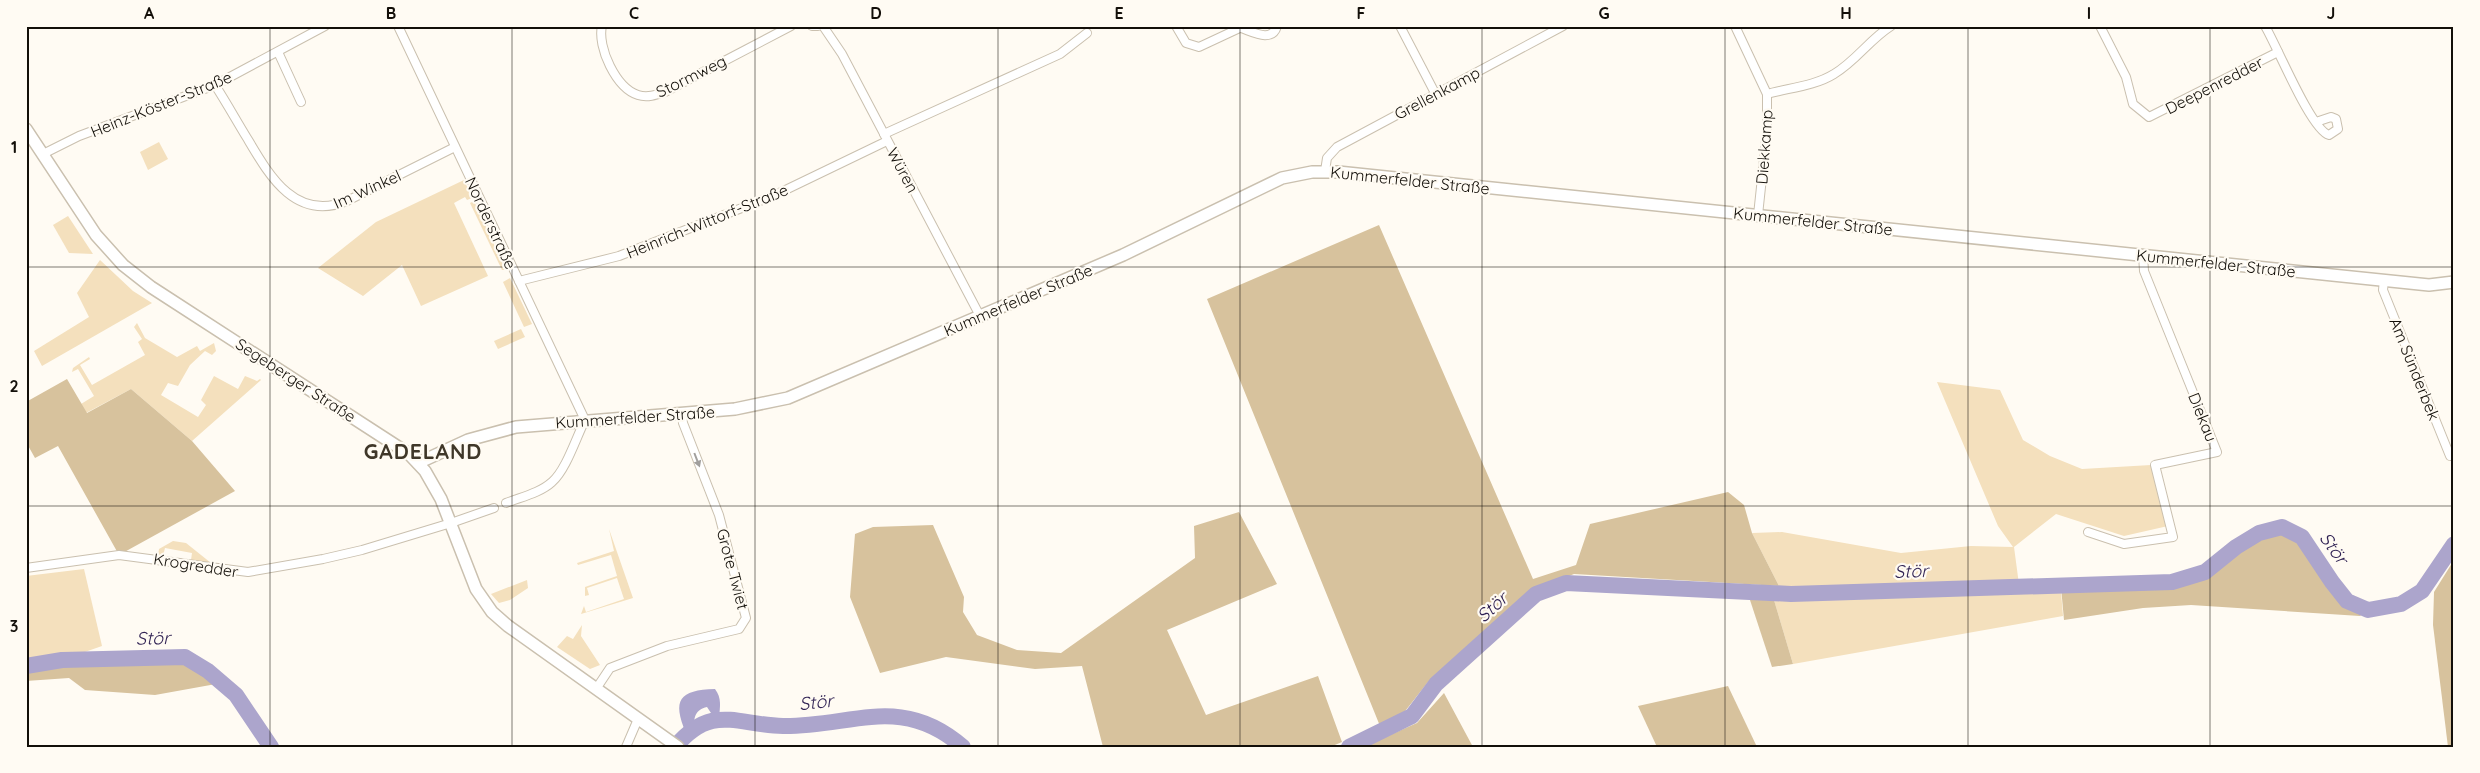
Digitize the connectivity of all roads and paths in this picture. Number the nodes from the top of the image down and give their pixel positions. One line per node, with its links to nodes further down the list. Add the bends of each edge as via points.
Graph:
1 (324, 26): 18 (street, Heinz-Köster-Straße)
2 (398, 26): 27 (street, Norderstraße)
3 (602, 26): 4 (street, Stormweg, via 601,46 621,83 631,92 646,96 665,92)
4 (791, 26)
5 (812, 26): 6 (street)
6 (818, 26)
7 (823, 26): 26 (street, Würen)
8 (1176, 26): 16 (street, via 1186,43 1199,47)
9 (1277, 26): 16 (street, via 1268,36)
10 (1400, 26): 21 (street)
11 (1563, 26): 21 (street, Grellenkamp)
12 (1735, 26): 22 (street, Diekkamp)
13 (1892, 26): 22 (street, via 1827,78)
14 (2100, 26): 19 (street, Deepenredder, via 2126,77 2133,104 2149,117)
15 (2265, 26): 19 (street, Deepenredder)
16 (1243, 27)
17 (1087, 33): 26 (street, Heinrich-Wittorf-Straße, via 1060,54)
18 (278, 52): 20 (street, Heinz-Köster-Straße); 23 (street)
19 (2278, 52): 24 (street, Deepenredder)
20 (215, 85): 27 (street, Im Winkel, via 275,183 293,196 315,205 329,206 347,201); 28 (street, Heinz-Köster-Straße, via 79,136)
21 (1435, 93): 29 (street, Grellenkamp, via 1337,147 1328,158)
22 (1766, 94): 30 (street, Diekkamp, via 1767,131)
23 (301, 102)
24 (2316, 122)
25 (26, 128): 28 (street, Segeberger Straße)
26 (886, 137): 33 (street, Heinrich-Wittorf-Straße, via 776,195 619,256); 35 (street, Würen)
27 (456, 147): 33 (street, Norderstraße)
28 (43, 154): 39 (street, Segeberger Straße, via 96,235 130,271 398,446)
29 (1325, 171): 30 (street, Kummerfelder Straße); 35 (street, Kummerfelder Straße, via 1282,178 1123,255)
30 (1758, 215): 31 (street, Kummerfelder Straße)
31 (2144, 255): 32 (street, Kummerfelder Straße); 43 (street, Diekau, via 2144,270 2217,452 2155,465 2174,537 2124,544)
32 (2384, 280): 34 (street, Kummerfelder Straße, via 2429,285); 38 (street, Am Sünderbek, via 2383,290)
33 (518, 281): 37 (street, Norderstraße)
34 (2454, 282)
35 (980, 316): 36 (street, Kummerfelder Straße, via 788,398 754,407)
36 (682, 414): 37 (street, Kummerfelder Straße); 45 (street, Grote Twiet, one-way to 45, via 718,515 746,618 739,628 667,646 610,668)
37 (584, 420): 39 (street, Kummerfelder Straße, via 501,430 468,440); 40 (street, via 553,482)
38 (2450, 456)
39 (418, 463): 42 (street, Segeberger Straße, via 432,481)
40 (506, 503)
41 (494, 508): 42 (street, Krogredder)
42 (451, 523): 44 (street, Krogredder, via 338,555 248,572 119,555); 45 (street, Segeberger Straße, via 476,589 492,612)
43 (2088, 532)
44 (26, 568)
45 (596, 689): 46 (street, Segeberger Straße)
46 (638, 718): 47 (street, Segeberger Straße); 48 (street)
47 (674, 744)
48 (626, 747)

